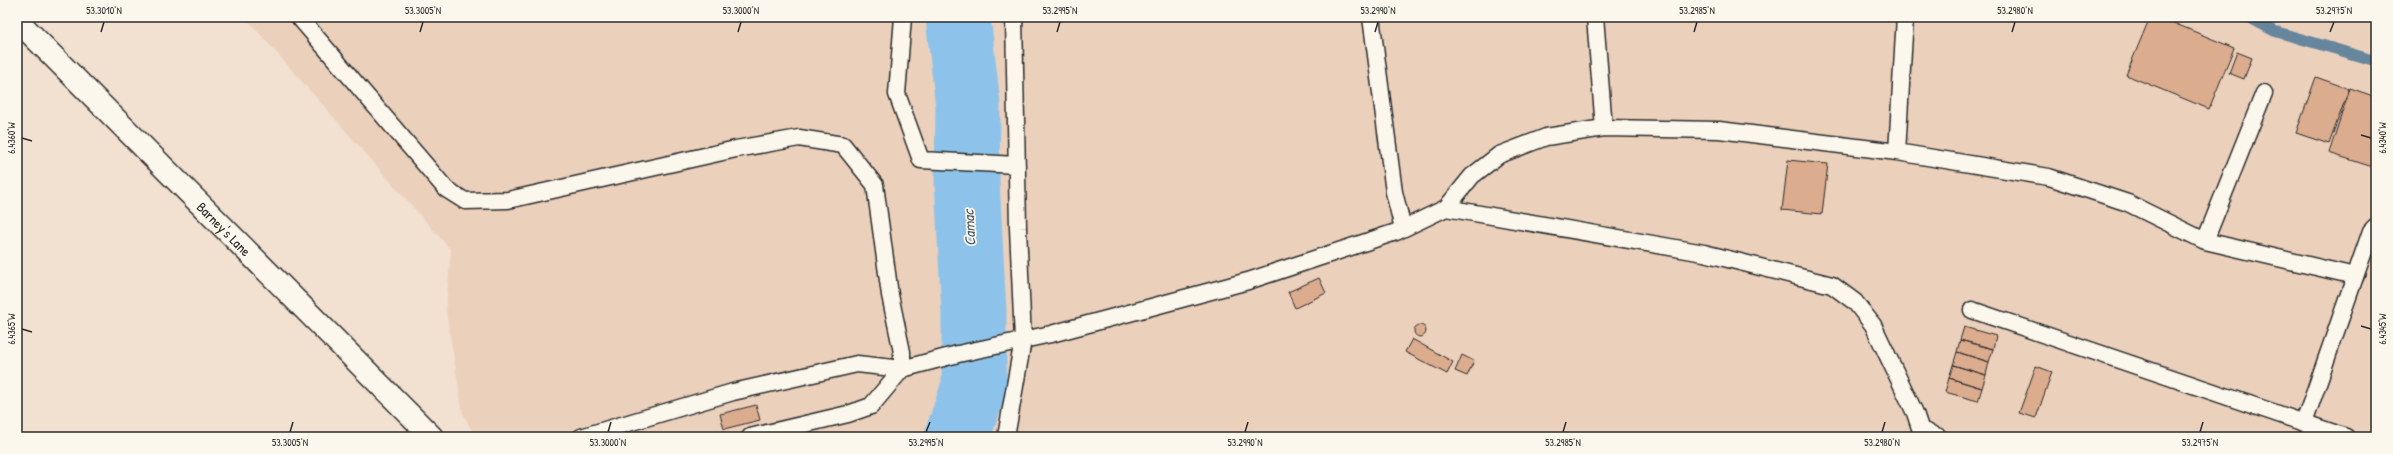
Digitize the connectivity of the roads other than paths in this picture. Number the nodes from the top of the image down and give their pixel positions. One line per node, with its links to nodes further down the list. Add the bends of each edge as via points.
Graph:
1 (299, 17): 19 (lane, via 446,189 465,201 508,200 736,149 799,138 843,145 875,185 890,296 902,352)
2 (903, 17): 11 (lane, via 897,94 921,160)
3 (1014, 17): 11 (lane)
4 (1370, 17): 14 (lane, via 1394,192)
5 (1595, 17): 9 (lane)
6 (1905, 17): 10 (lane)
7 (17, 20): 23 (street, Barney's Lane)
8 (2264, 93): 15 (lane)
9 (1604, 128): 10 (lane, via 1719,130); 12 (lane, via 1546,137 1499,155 1472,176)
10 (1896, 152): 15 (lane, via 2049,177 2128,203)
11 (1017, 165): 18 (lane)
12 (1446, 208): 14 (lane); 22 (lane, via 1704,253 1832,285 1855,302 1873,325 1915,412)
13 (2376, 226): 16 (lane, via 2371,231)
14 (1403, 228): 18 (lane, via 1248,281)
15 (2205, 240): 16 (lane)
16 (2355, 276): 20 (lane)
17 (1972, 310): 20 (lane)
18 (1023, 340): 19 (lane); 26 (lane)
19 (902, 369): 21 (lane, via 871,406); 24 (lane, via 857,364 733,392)
20 (2304, 423): 28 (lane)
21 (791, 432): 25 (lane)
22 (1922, 434): 27 (lane)
23 (432, 437)
24 (581, 437)
25 (750, 437)
26 (1006, 437)
27 (1939, 437)
28 (2346, 437)

